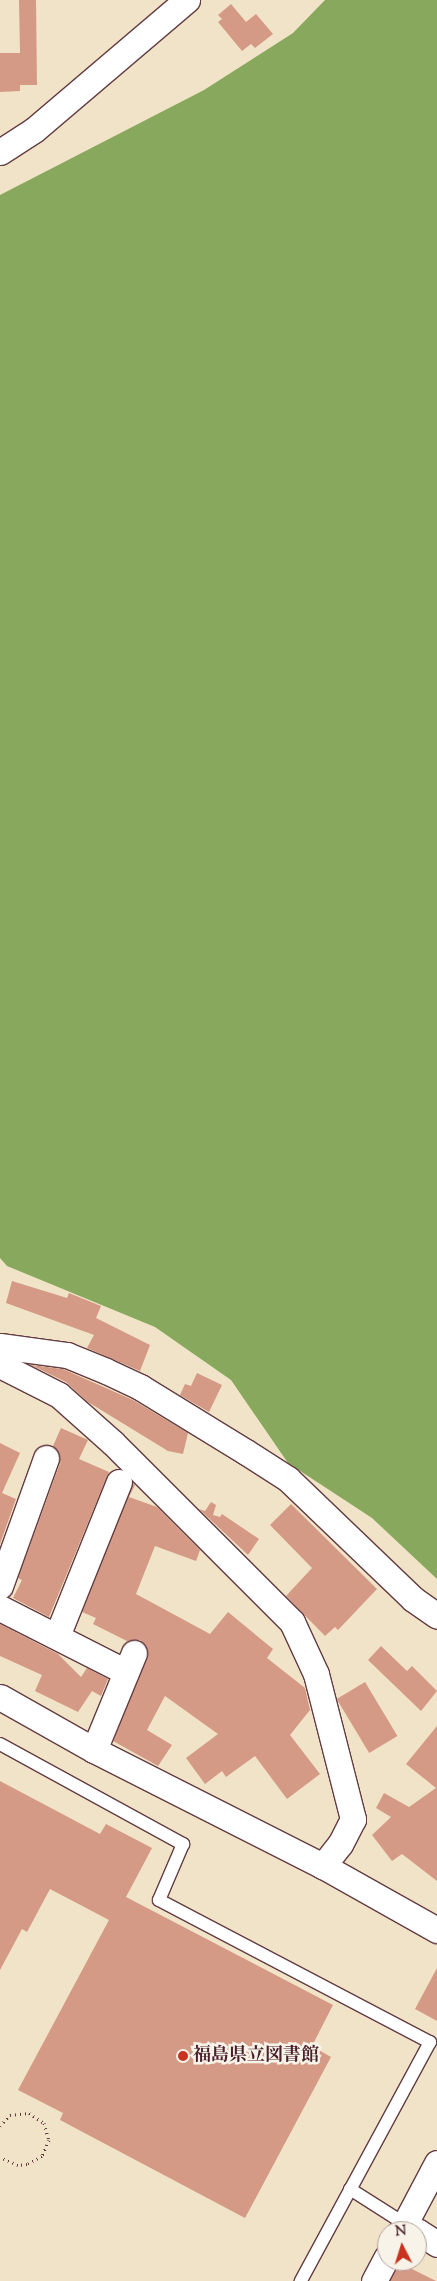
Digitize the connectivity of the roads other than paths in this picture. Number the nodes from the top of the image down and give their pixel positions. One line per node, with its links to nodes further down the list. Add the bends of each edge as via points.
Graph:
1 (187, 0): 2 (street, via 34,130)
2 (0, 152)
3 (0, 1346): 9 (street, via 67,1355 106,1371 140,1387 246,1452 288,1480 413,1599)
4 (0, 1365): 14 (street, via 59,1395 113,1443 292,1622 316,1674 353,1819)
5 (46, 1458): 7 (street)
6 (120, 1482): 10 (street)
7 (0, 1586)
8 (0, 1608): 10 (street)
9 (437, 1616)
10 (57, 1636): 13 (street, via 130,1663)
11 (0, 1697): 13 (street)
12 (0, 1744): 17 (lane, via 183,1844 159,1900 430,2042)
13 (94, 1750): 14 (street)
14 (323, 1866): 15 (street)
15 (437, 1930)
16 (437, 2163): 19 (street)
17 (350, 2189): 18 (lane); 20 (lane)
18 (398, 2221)
19 (413, 2221)
20 (301, 2281)

